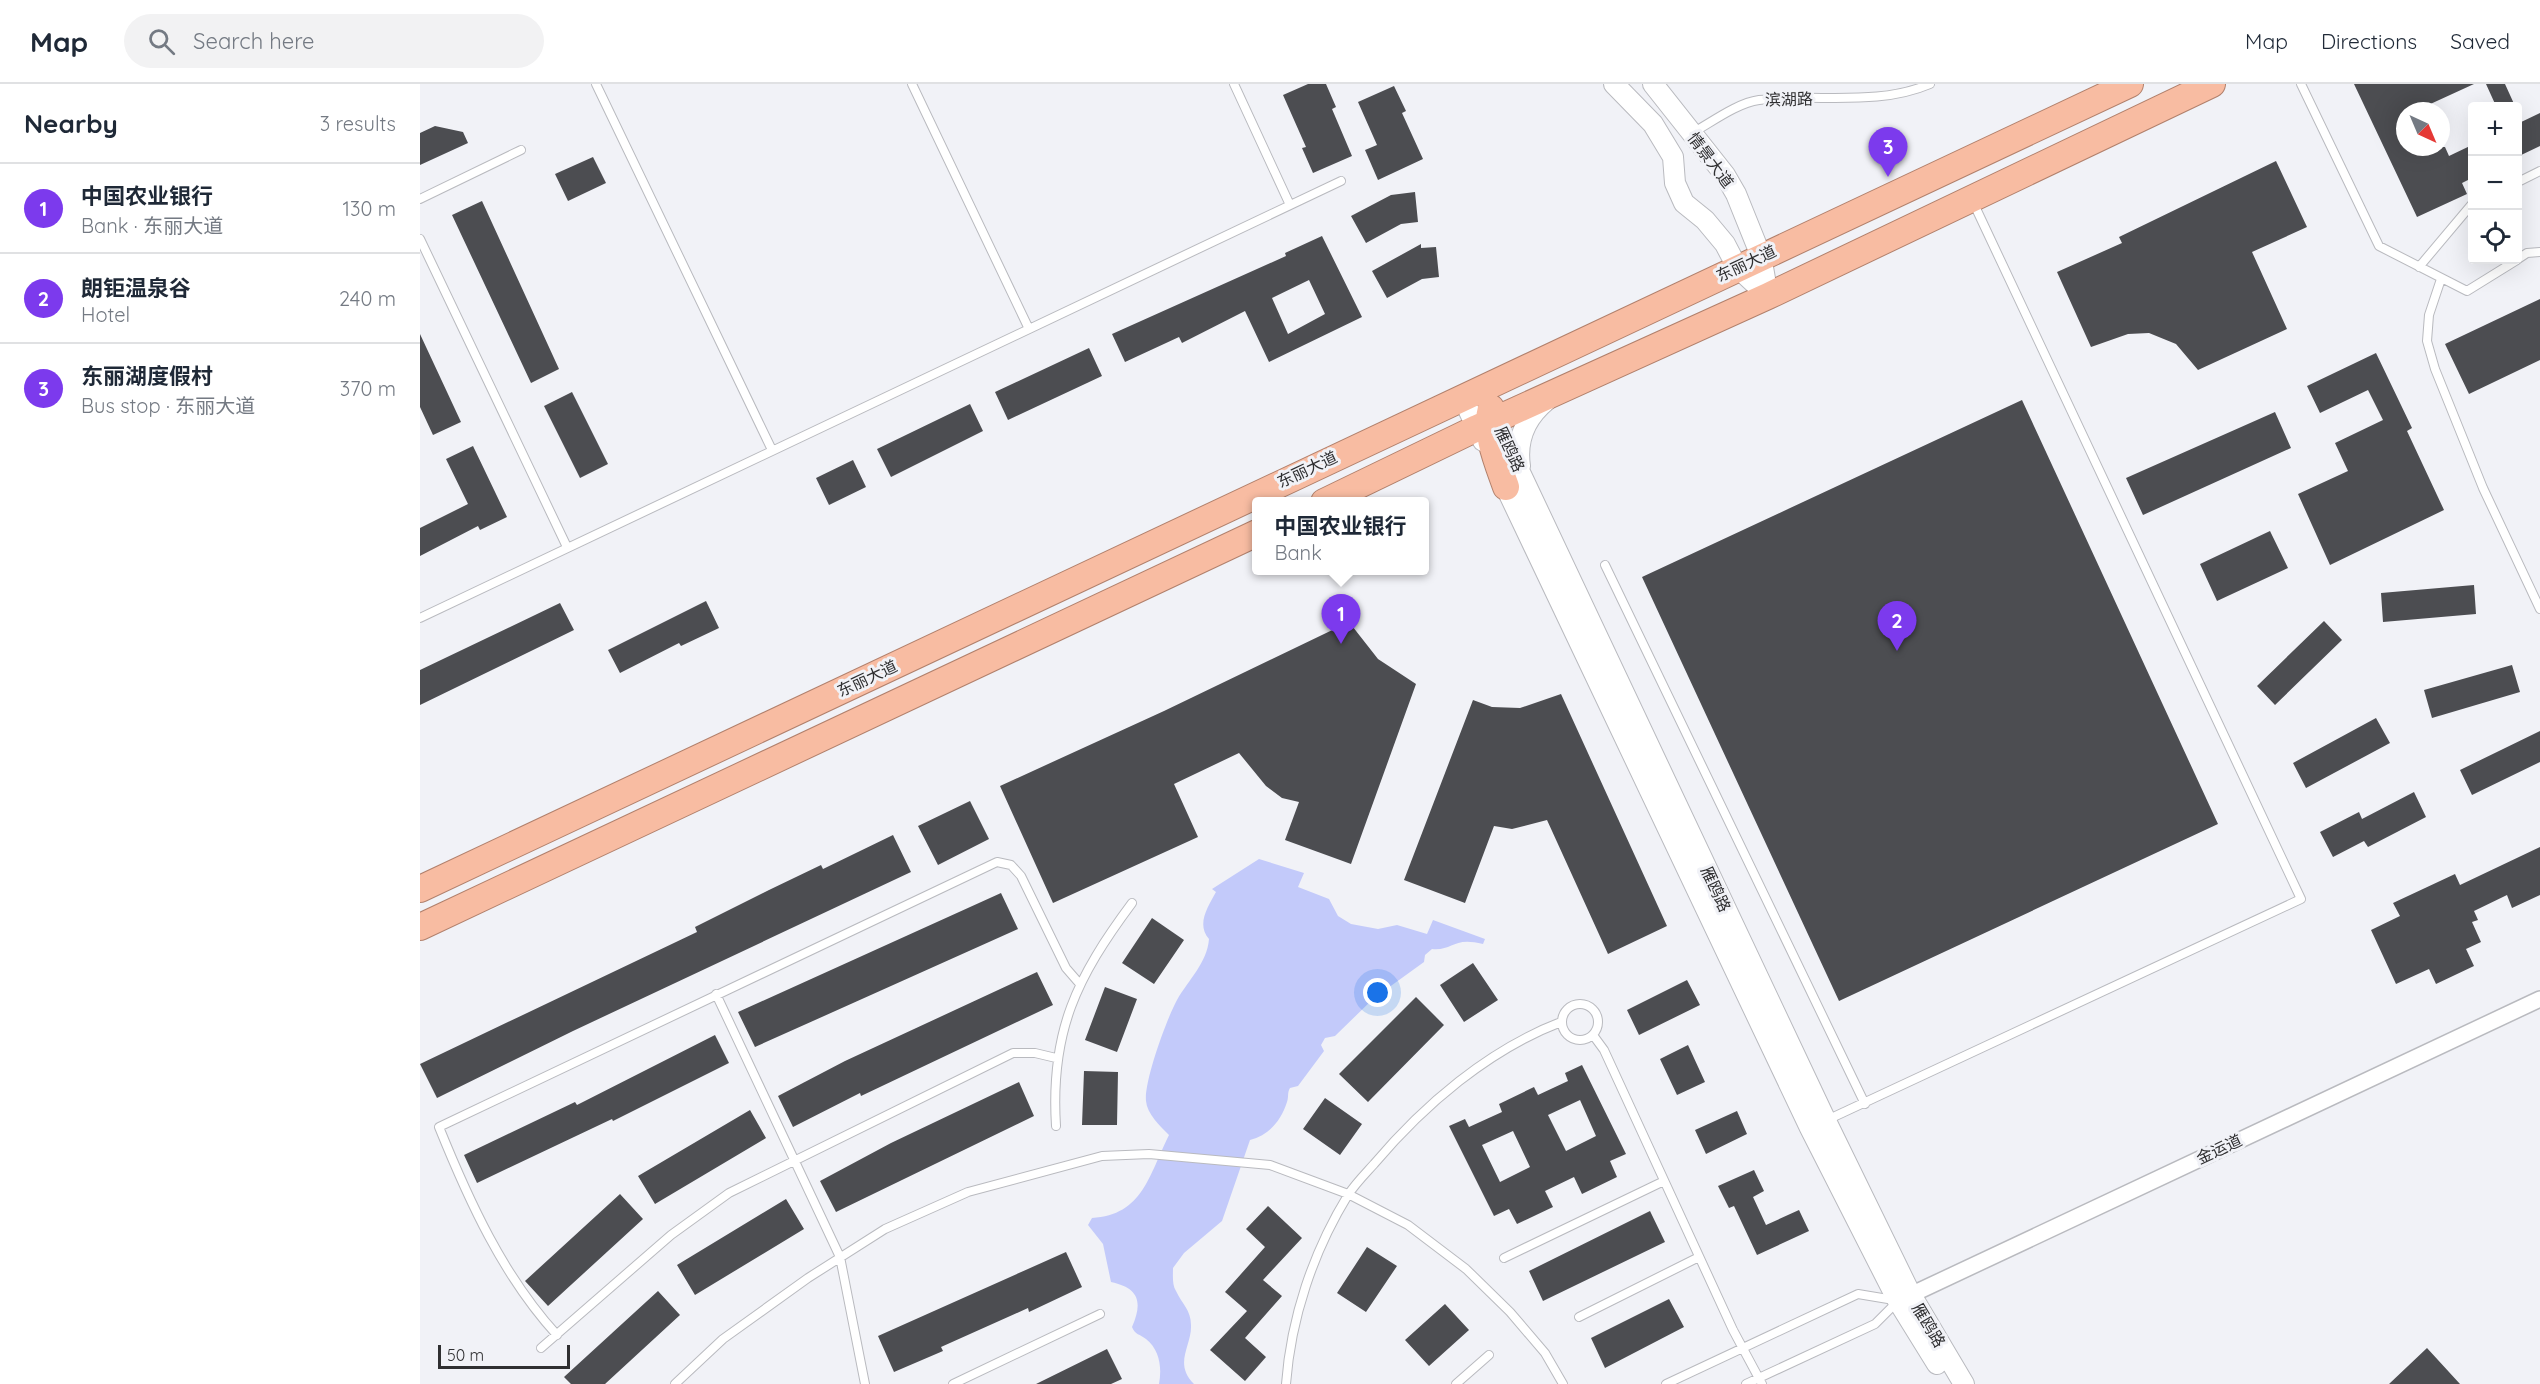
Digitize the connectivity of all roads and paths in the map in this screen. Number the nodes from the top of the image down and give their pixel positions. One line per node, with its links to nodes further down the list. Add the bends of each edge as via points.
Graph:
1 (596, 84): 31 (lane)
2 (912, 84): 28 (lane)
3 (1234, 84): 17 (lane)
4 (1614, 84): 24 (street, 情景大道, via 1653,124 1673,157 1675,183 1684,203 1725,244)
5 (1653, 84): 10 (street, 情景大道)
6 (1930, 84): 10 (lane, 滨湖路, via 1883,96 1757,100)
7 (2130, 84): 21 (highway, 东丽大道)
8 (2211, 84): 15 (highway, 东丽大道)
9 (2301, 84): 25 (lane, via 2379,246)
10 (1691, 133): 21 (street, 情景大道, via 1736,194)
11 (521, 150): 16 (lane)
12 (2540, 171): 14 (lane)
13 (1341, 180): 17 (lane)
14 (2522, 180)
15 (1971, 198): 27 (highway, 东丽大道); 50 (lane, via 2301,900)
16 (420, 199)
17 (1290, 205): 28 (lane)
18 (2468, 209): 25 (lane)
19 (420, 239): 37 (lane)
20 (2540, 252): 22 (lane)
21 (1761, 255): 24 (highway, 东丽大道); 27 (street, 情景大道)
22 (2522, 256)
23 (2509, 264): 26 (lane, via 2468,291)
24 (1737, 267): 27 (street, 情景大道); 30 (highway, 东丽大道, via 1540,360)
25 (2419, 267): 26 (lane)
26 (2441, 279): 39 (lane, via 2429,315 2427,341 2435,369 2483,488)
27 (1768, 296): 29 (highway, 东丽大道)
28 (1029, 329): 31 (lane)
29 (1557, 392): 30 (highway, 东丽大道); 32 (street, 雁鸥路, via 1536,410 1523,430)
30 (1482, 410): 32 (highway); 33 (highway, 东丽大道); 34 (highway, 东丽大道)
31 (772, 450): 37 (lane)
32 (1514, 482): 51 (street, 雁鸥路)
33 (1289, 497)
34 (1331, 497)
35 (1252, 514): 41 (highway, 东丽大道)
36 (1252, 535): 43 (highway)
37 (567, 547): 40 (lane)
38 (1605, 565): 50 (lane)
39 (2540, 609)
40 (420, 618)
41 (420, 889)
42 (1132, 903): 44 (lane)
43 (420, 927)
44 (1079, 983): 45 (lane, via 1066,968 1022,876 1011,865 997,862); 49 (lane)
45 (716, 994): 53 (lane); 62 (lane, via 440,1127 494,1247 533,1309)
46 (2540, 999): 59 (street, 金运道)
47 (1561, 1022): 48 (lane, via 1573,1039); 48 (lane, via 1567,1008 1574,1004 1589,1006 1598,1023); 55 (lane, via 1533,1033 1443,1094 1392,1143)
48 (1593, 1035): 54 (lane, via 1604,1050)
49 (1056, 1058): 52 (lane); 53 (lane, via 1013,1053)
50 (1865, 1104): 51 (lane)
51 (1818, 1124): 59 (street, 雁鸥路)
52 (1056, 1126)
53 (793, 1161): 56 (lane); 62 (lane, via 729,1193 671,1235)
54 (1664, 1181): 57 (lane); 58 (lane)
55 (1348, 1194): 56 (lane, via 1270,1166 1149,1154 1102,1156 968,1192 885,1229); 70 (lane, via 1305,1284 1288,1354); 72 (lane, via 1408,1225 1466,1269 1545,1353)
56 (840, 1257): 67 (lane, via 723,1339); 68 (lane)
57 (1699, 1257): 61 (lane); 64 (lane)
58 (1504, 1258)
59 (1904, 1297): 64 (lane, via 1858,1294); 66 (lane, via 1875,1324); 75 (street, 雁鸥路); 76 (street, 雁鸥路)
60 (1100, 1314): 69 (lane)
61 (1579, 1317)
62 (557, 1335): 63 (lane)
63 (541, 1348)
64 (1742, 1348): 66 (lane); 73 (lane)
65 (1490, 1355): 71 (lane)
66 (1760, 1381): 74 (lane)
67 (675, 1384)
68 (865, 1384)
69 (953, 1384)
70 (1286, 1384)
71 (1456, 1384)
72 (1563, 1384)
73 (1666, 1384)
74 (1746, 1384)
75 (1949, 1384)
76 (1964, 1384)

